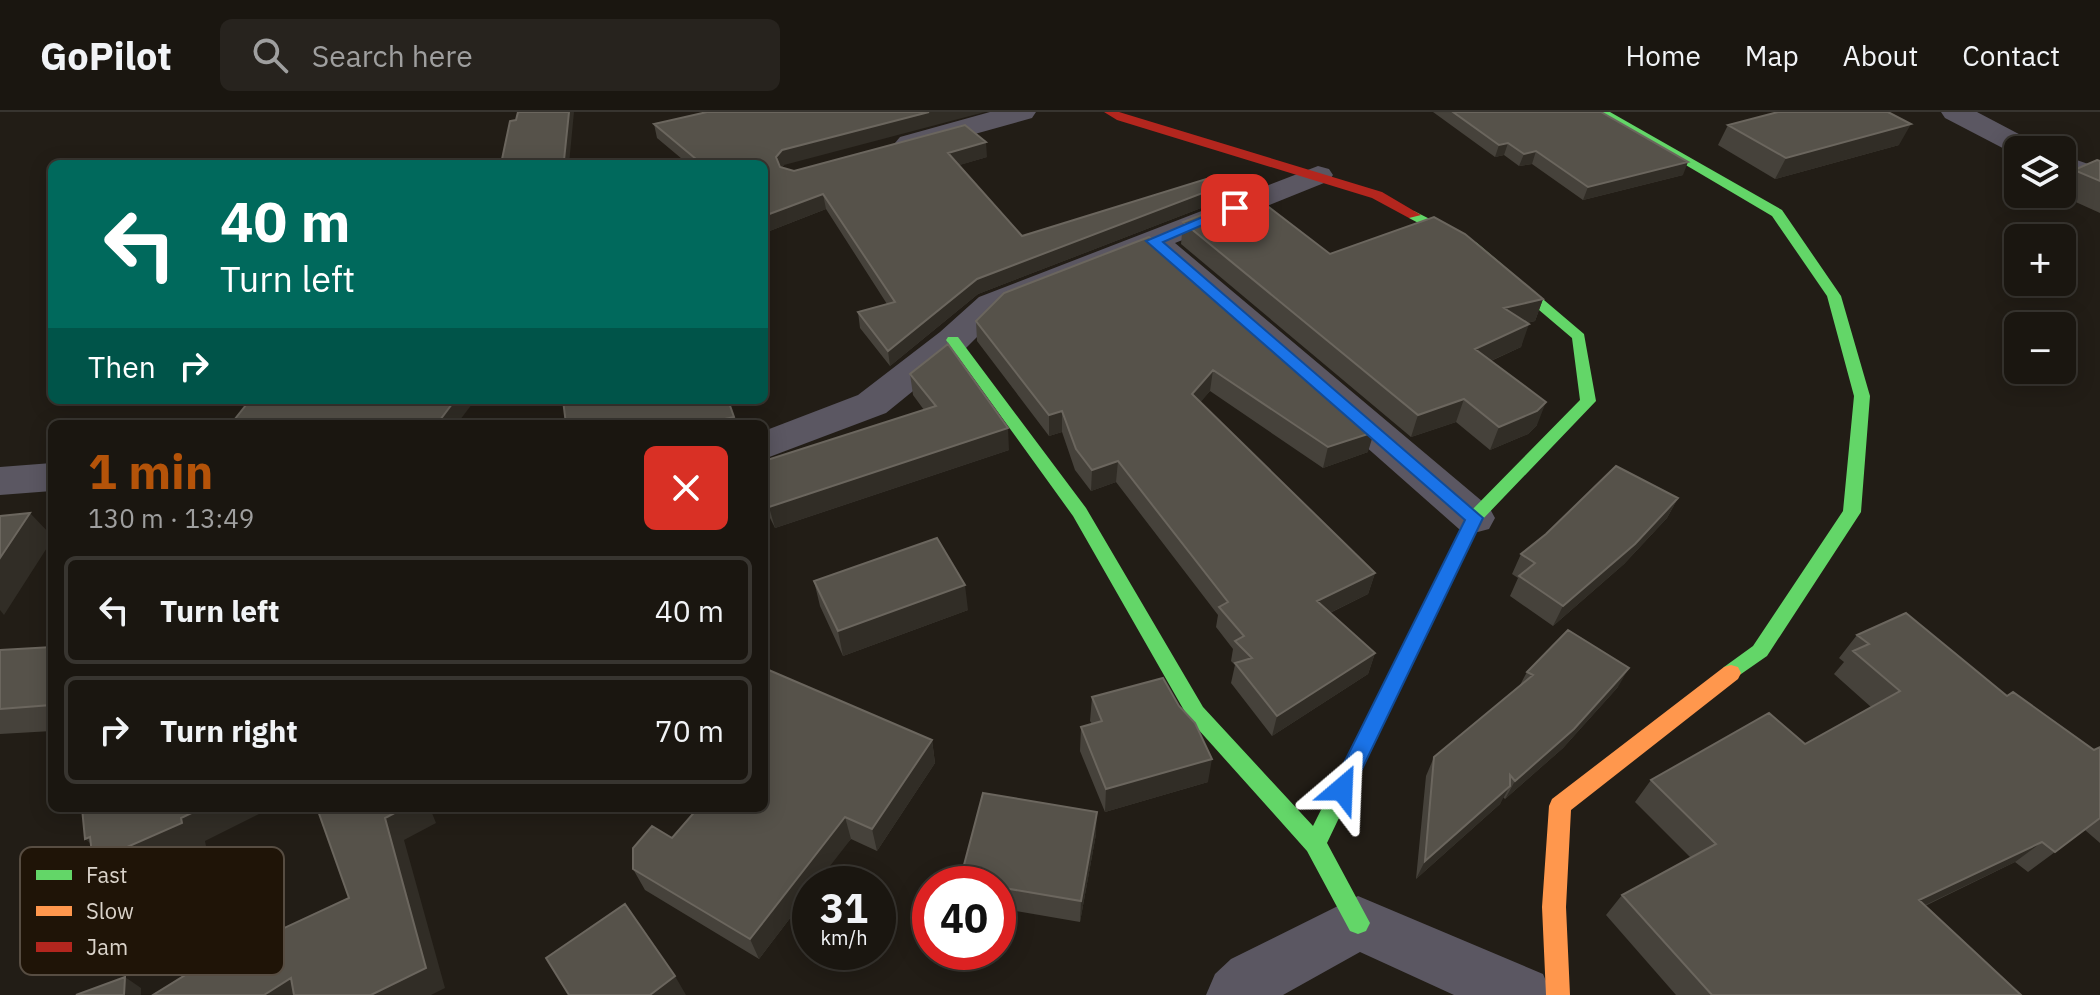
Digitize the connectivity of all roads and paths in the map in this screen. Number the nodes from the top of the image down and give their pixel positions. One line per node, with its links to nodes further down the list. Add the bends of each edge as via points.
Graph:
1 (1022, 112): 6 (street)
2 (1110, 112): 8 (street)
3 (1602, 112): 20 (street, via 1777,213 1834,296 1862,396 1852,512 1760,651 1560,806 1554,907)
4 (1955, 112): 5 (street)
5 (2004, 138)
6 (886, 149)
7 (2076, 169): 9 (street)
8 (1318, 175): 10 (street); 15 (street, via 1377,195 1472,246 1579,337 1588,401)
9 (2100, 178)
10 (1153, 241): 11 (street, via 991,304); 15 (street)
11 (953, 340): 12 (street, via 872,404); 16 (street, via 1080,512 1196,713)
12 (768, 444)
13 (48, 477): 14 (street)
14 (0, 481)
15 (1474, 518): 16 (street)
16 (1315, 844): 17 (street)
17 (1358, 923): 18 (street, via 1252,980); 19 (street)
18 (1236, 995)
19 (1522, 995)
20 (1558, 995)

